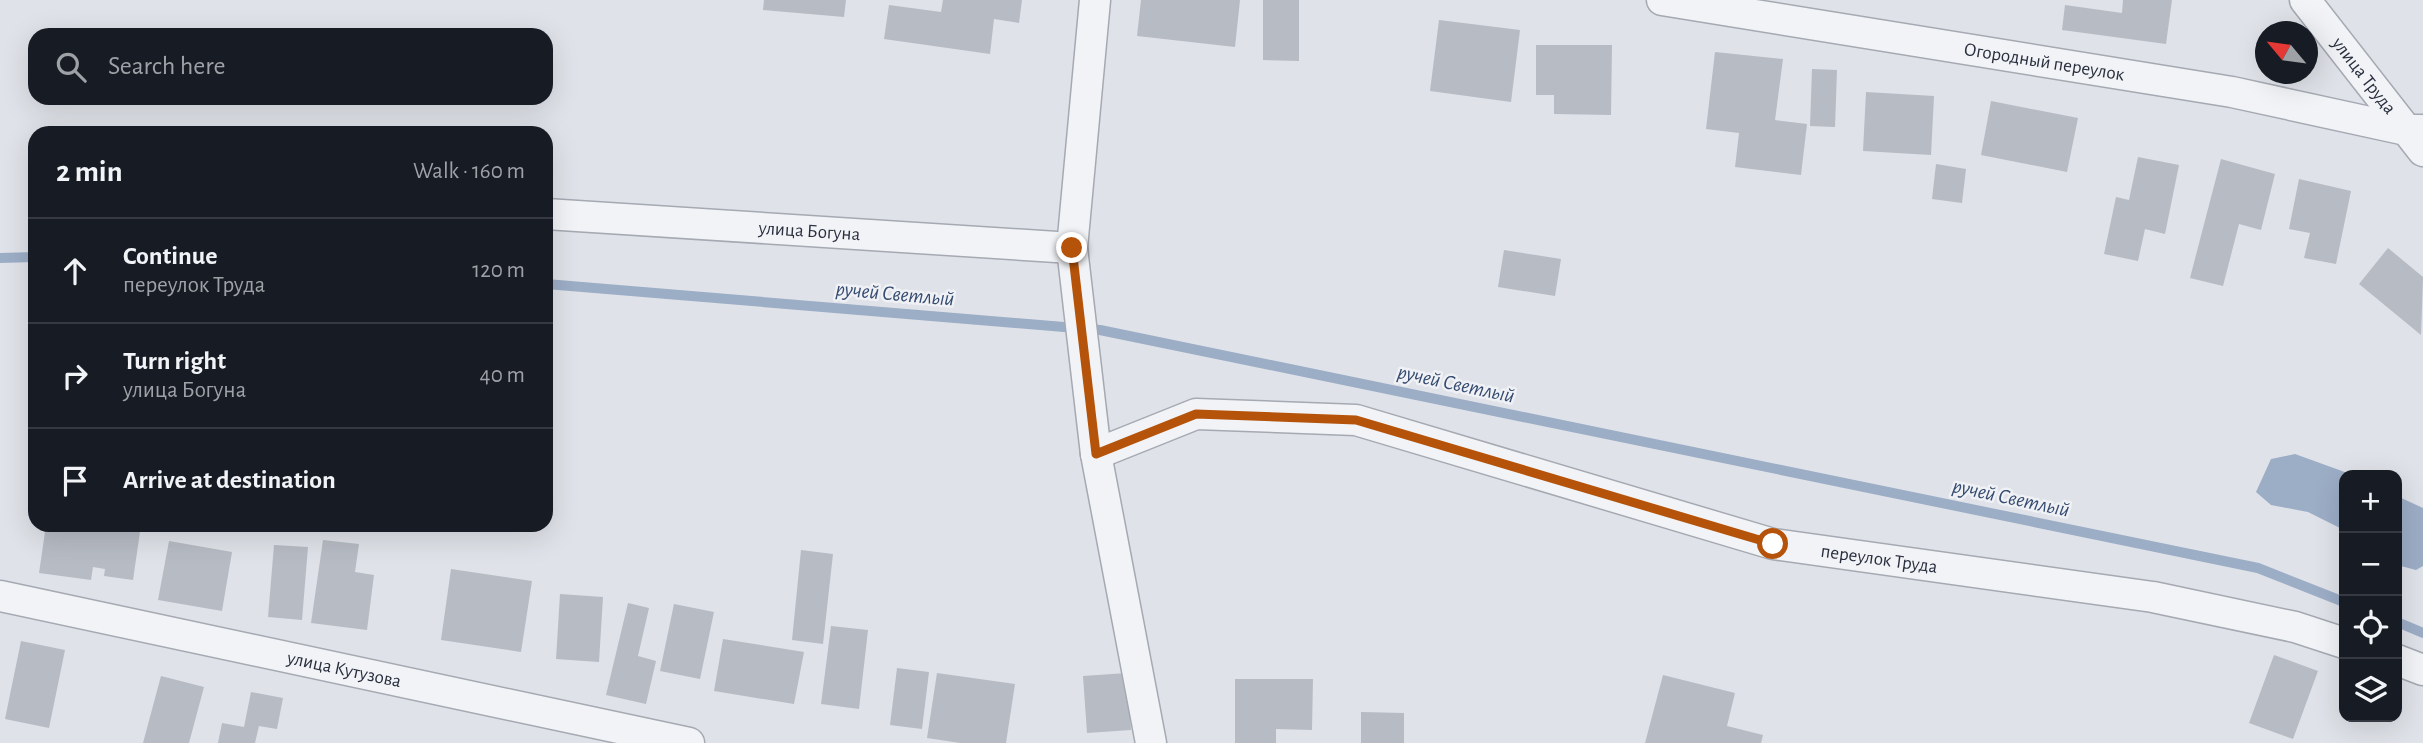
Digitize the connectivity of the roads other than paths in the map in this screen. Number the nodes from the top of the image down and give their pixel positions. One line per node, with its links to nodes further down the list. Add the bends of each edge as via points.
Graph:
1 (1095, 0): 6 (street)
2 (1662, 0): 4 (street, Огородный переулок, via 2232,92)
3 (2305, 0): 4 (street, улица Труда)
4 (2417, 137)
5 (553, 215): 6 (street, улица Богуна)
6 (1072, 248): 7 (street)
7 (1096, 454): 9 (street, переулок Труда, via 1196,414 1356,420 1773,544 2153,597 2295,627); 13 (street)
8 (0, 596): 12 (street, улица Кутузова)
9 (2339, 641)
10 (2402, 662): 11 (street)
11 (2423, 670)
12 (690, 743)
13 (1151, 743)

